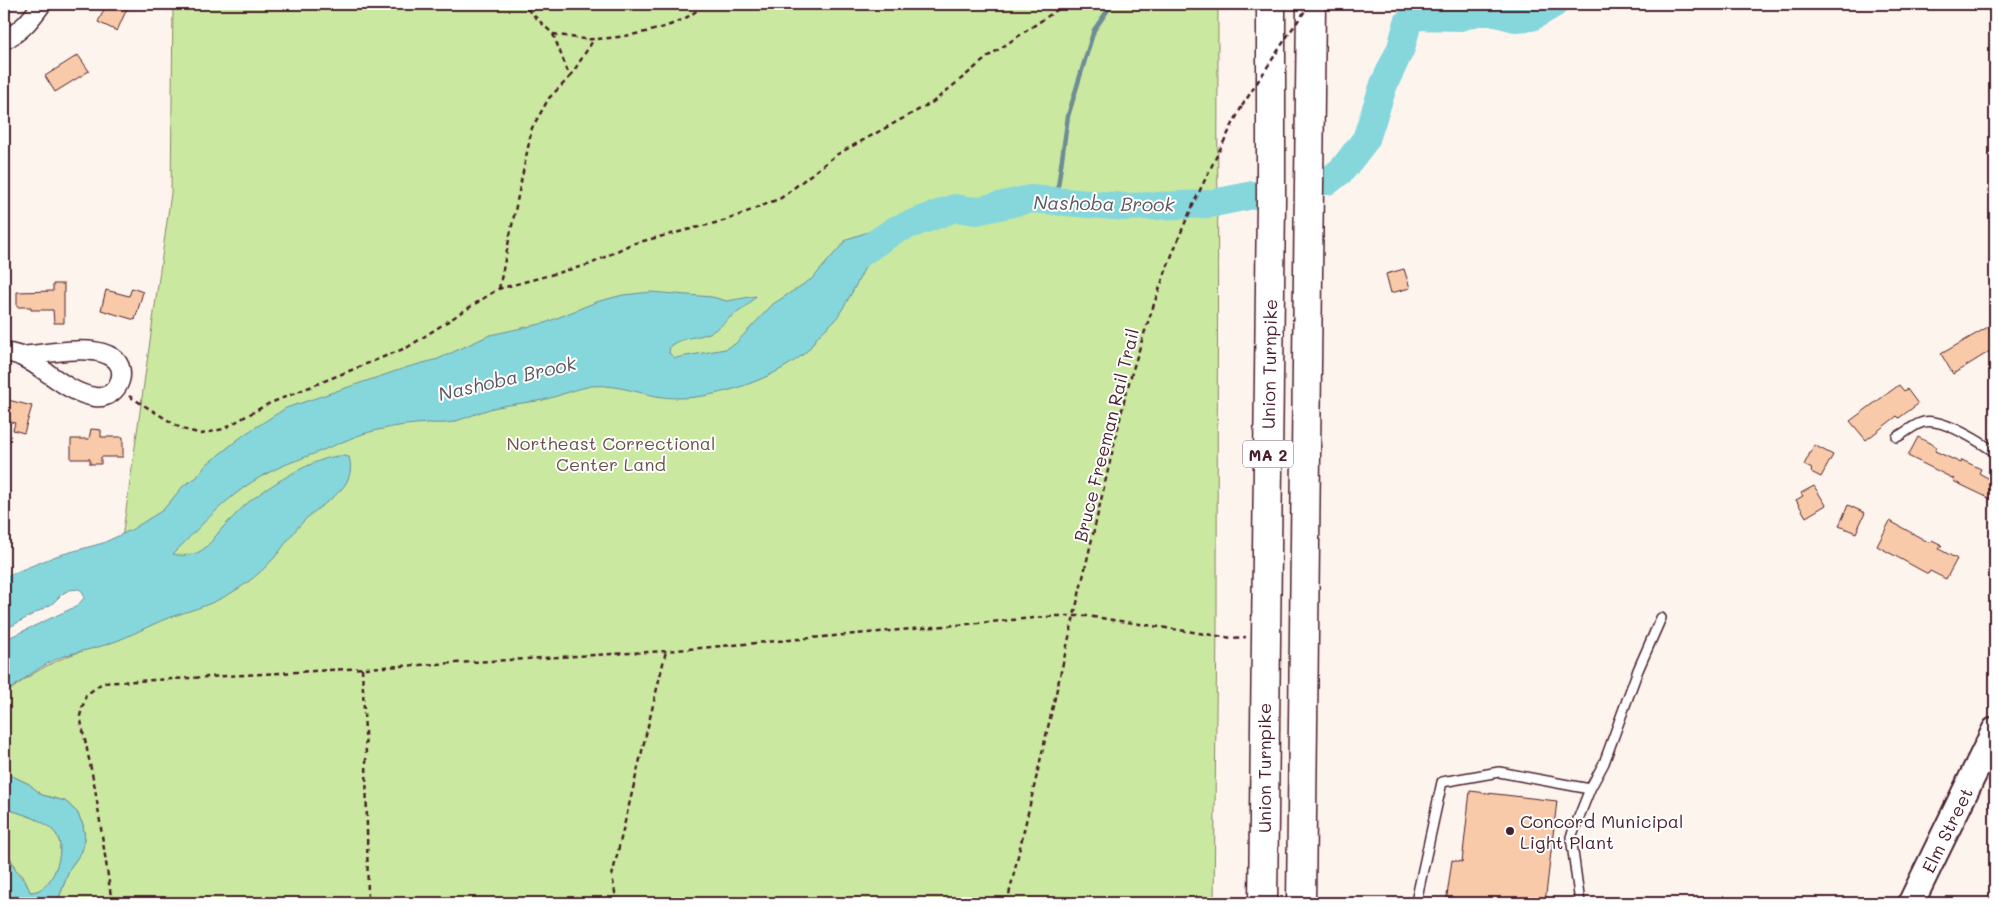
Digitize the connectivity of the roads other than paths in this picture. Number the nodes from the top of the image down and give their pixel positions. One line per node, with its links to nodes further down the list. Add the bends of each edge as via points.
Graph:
1 (42, 4): 4 (street, via 28,22)
2 (1272, 4): 12 (highway, Union Turnpike / MA 2)
3 (1310, 4): 13 (highway, MA 2)
4 (4, 40)
5 (4, 352): 6 (street)
6 (21, 356): 6 (street, via 82,394 108,396 121,380 117,362 96,351)
7 (1897, 437): 8 (lane, via 1924,422 1934,423 1974,438)
8 (1995, 452)
9 (1661, 618): 11 (lane, via 1604,763)
10 (1995, 730): 16 (main road, Elm Street)
11 (1590, 788): 14 (lane, via 1499,772 1442,782); 15 (lane, via 1571,837)
12 (1263, 903)
13 (1301, 903)
14 (1418, 903)
15 (1580, 903)
16 (1911, 903)

